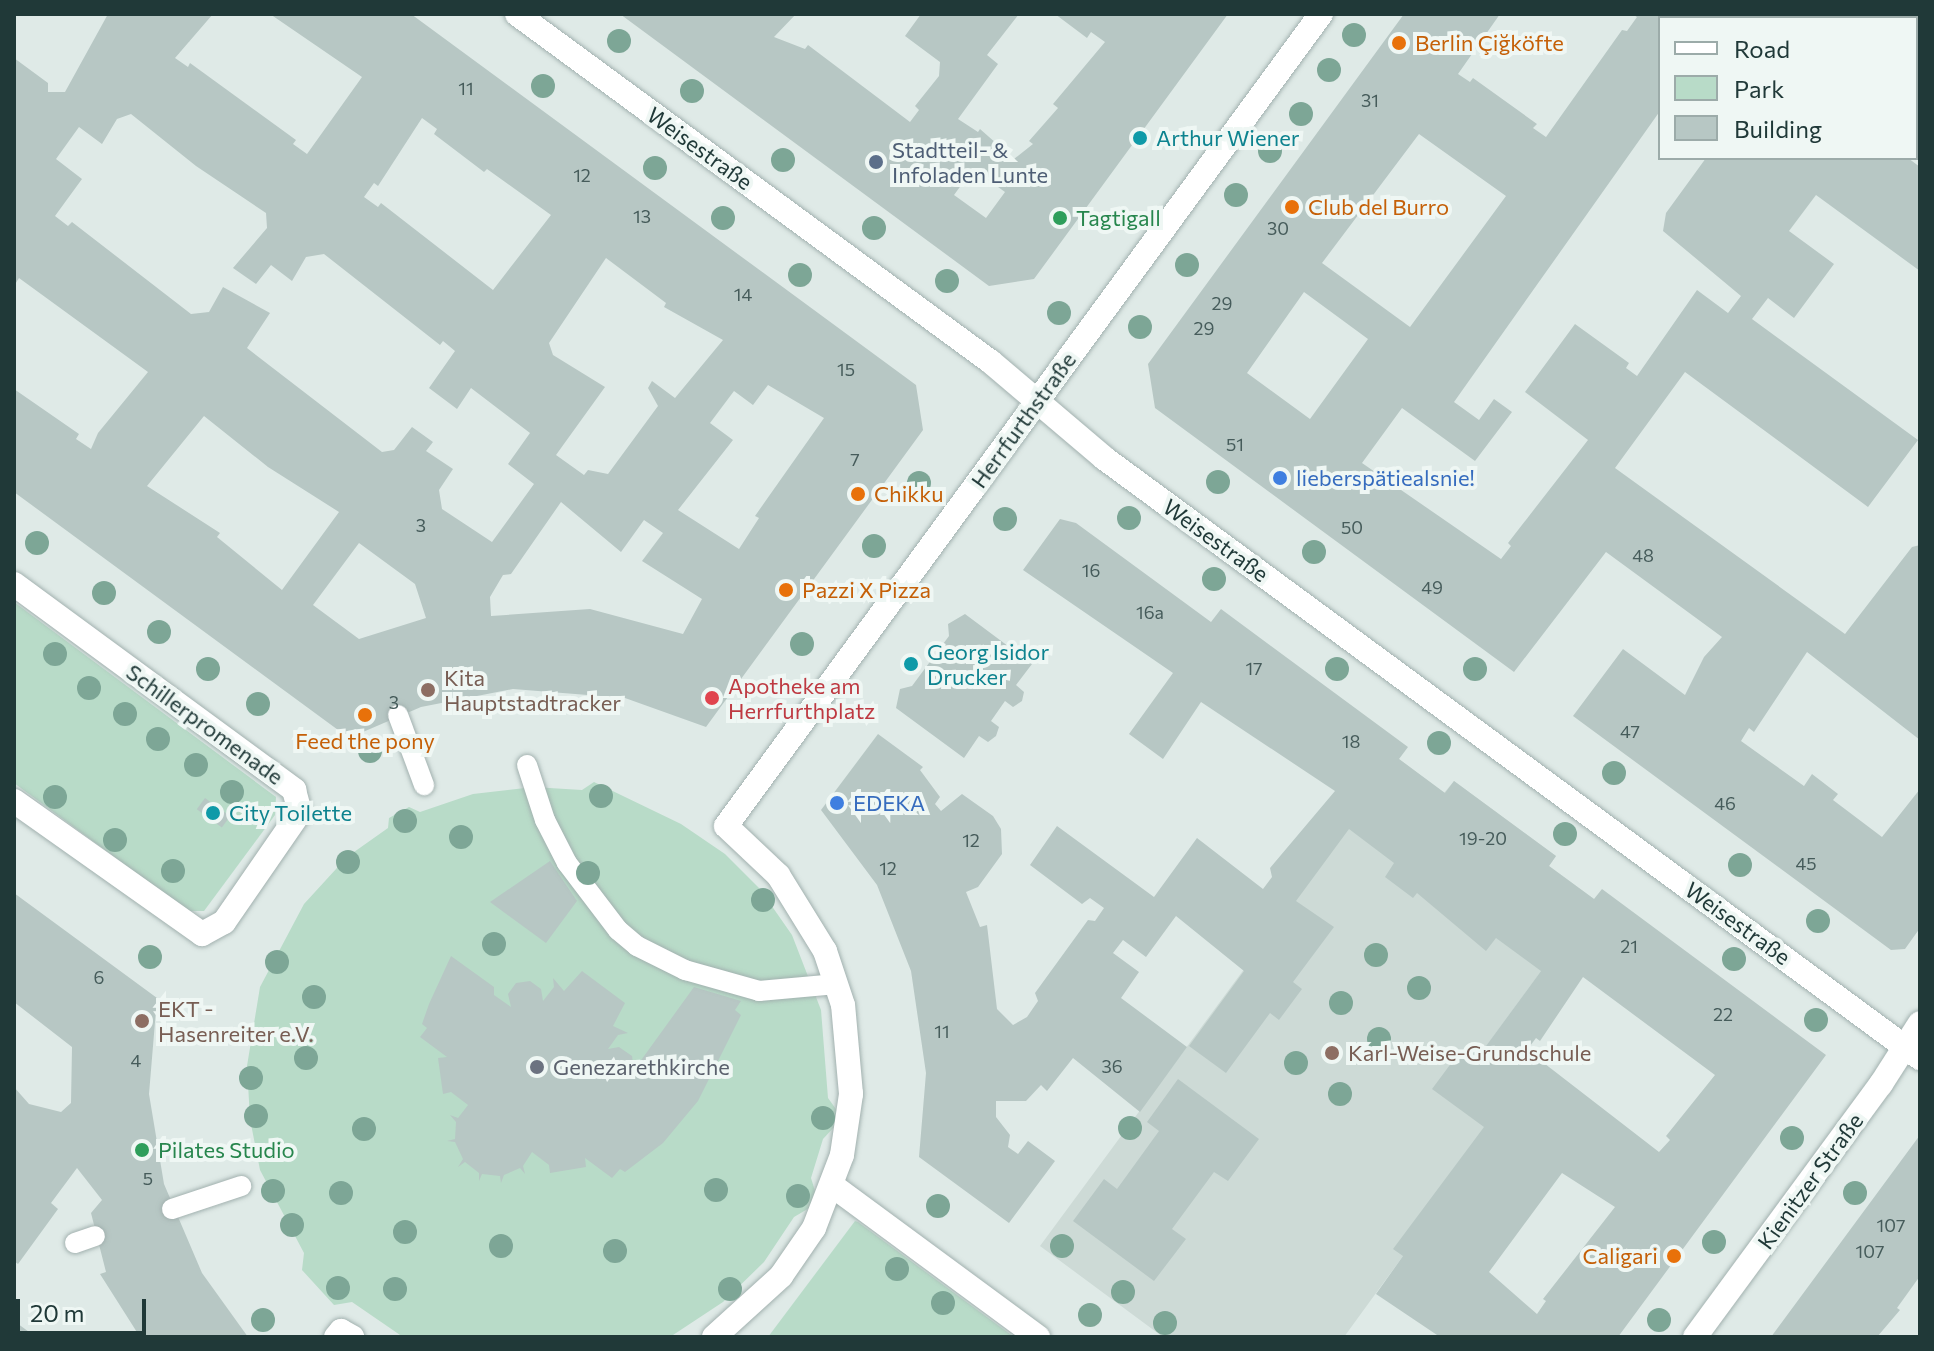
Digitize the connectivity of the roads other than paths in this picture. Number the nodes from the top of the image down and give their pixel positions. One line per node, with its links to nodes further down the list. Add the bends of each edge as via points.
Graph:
1 (517, 14): 3 (street, Weisestraße, via 991,362)
2 (1321, 14): 3 (street, Herrfurthstraße)
3 (1037, 402): 9 (street, Herrfurthstraße, via 726,826 766,861 797,900); 11 (street, Weisestraße, via 1104,458)
4 (14, 584): 8 (street, Schillerpromenade, via 294,790 300,812 224,922 202,934)
5 (398, 715): 7 (lane)
6 (527, 765): 9 (lane, via 545,820 567,863 618,930 637,946 685,970 759,991)
7 (424, 785)
8 (14, 801)
9 (837, 984): 13 (street, via 847,1025 851,1094)
10 (1920, 1023): 11 (street, Kienitzer Straße)
11 (1912, 1052): 19 (street, Kienitzer Straße)
12 (241, 1186): 14 (lane)
13 (833, 1186): 17 (street, via 791,1263); 18 (street)
14 (172, 1209)
15 (95, 1236): 16 (lane)
16 (75, 1243)
17 (727, 1334)
18 (1038, 1337)
19 (1695, 1337)

